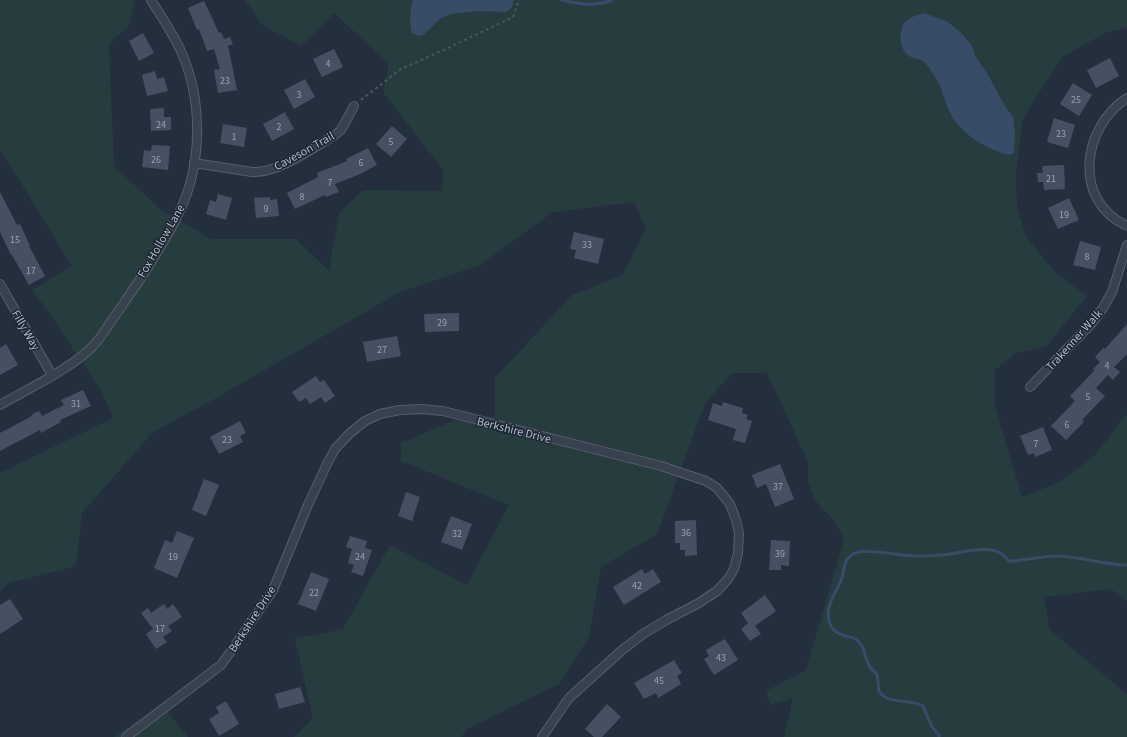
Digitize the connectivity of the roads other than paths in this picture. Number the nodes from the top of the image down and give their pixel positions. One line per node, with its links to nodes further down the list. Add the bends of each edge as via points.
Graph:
1 (151, 0): 4 (street, Fox Hollow Lane, via 180,50 193,85 197,123)
2 (1127, 98): 5 (street, via 1103,121 1091,153 1089,174 1093,194 1099,203 1108,215)
3 (354, 106): 4 (street, Caveson Trail, via 341,130 335,135 272,170 259,173)
4 (194, 164): 8 (street, Fox Hollow Lane, via 179,214 121,308 91,348)
5 (1127, 226)
6 (1127, 245): 9 (street, Trakenner Walk, via 1112,292 1098,315)
7 (0, 284): 8 (street, Filly Way)
8 (52, 375): 10 (street, Fox Hollow Lane)
9 (1030, 387)
10 (0, 405)
11 (126, 737): 12 (street, Berkshire Drive, via 221,665 242,637 273,590 308,505 335,449 364,422 380,414 421,409 443,411 661,466 706,480 717,488 730,504 736,520 739,533 738,553 734,569 728,579 717,591 698,604 668,619 621,650 569,698)
12 (542, 737)

